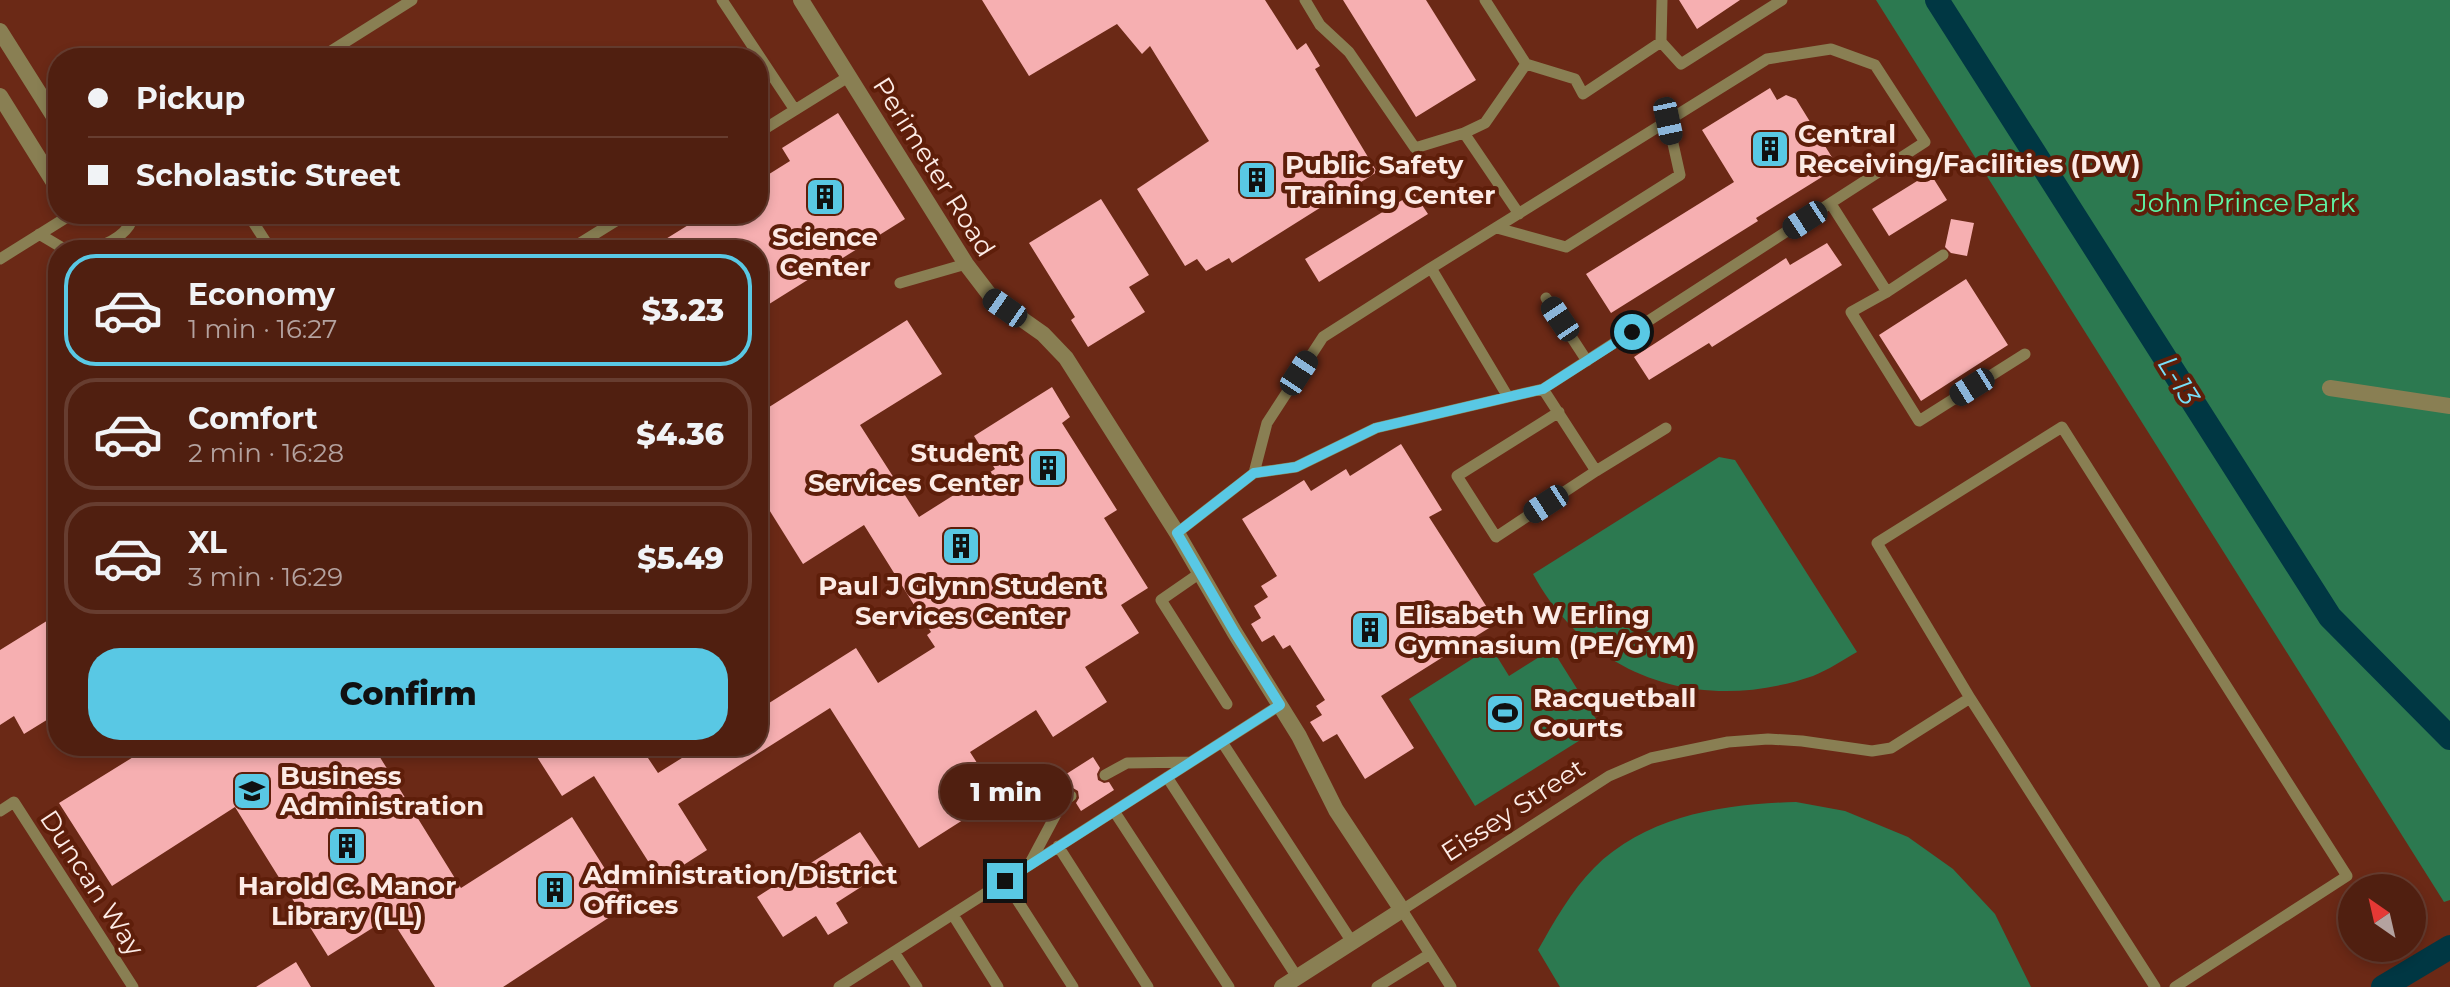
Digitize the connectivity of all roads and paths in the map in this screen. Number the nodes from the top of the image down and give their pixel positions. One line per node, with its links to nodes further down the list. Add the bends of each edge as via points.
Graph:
1 (412, 0): 10 (lane)
2 (722, 0): 11 (lane)
3 (801, 0): 14 (street, Perimeter Road)
4 (1305, 0): 20 (lane, via 1320,25 1349,52 1415,148)
5 (1485, 0): 12 (lane)
6 (1662, 0): 9 (lane)
7 (1782, 0): 9 (lane, via 1681,64)
8 (0, 31): 16 (street)
9 (1661, 42): 12 (lane, via 1583,94 1575,79)
10 (336, 48)
11 (754, 48)
12 (1526, 64): 20 (lane, via 1485,123)
13 (768, 69): 17 (lane)
14 (848, 77): 17 (lane); 34 (street, Perimeter Road)
15 (0, 96): 21 (street)
16 (48, 107)
17 (795, 110): 19 (lane)
18 (1668, 121): 22 (lane, via 1767,59 1831,49 1875,65 1925,142); 23 (lane); 27 (lane, via 1680,175 1566,247)
19 (768, 127)
20 (1464, 133): 23 (lane)
21 (48, 173)
22 (1831, 204): 37 (lane); 40 (lane)
23 (1519, 214): 27 (lane)
24 (56, 224): 28 (lane)
25 (130, 224): 30 (lane)
26 (611, 224): 31 (lane)
27 (1497, 228): 35 (lane)
28 (39, 234): 29 (lane); 33 (lane)
29 (49, 240)
30 (112, 240)
31 (585, 240)
32 (1943, 255): 37 (lane)
33 (0, 259)
34 (966, 264): 36 (lane); 49 (street, Perimeter Road, via 992,298 1043,334 1066,358)
35 (1431, 268): 43 (lane); 48 (lane, via 1323,337 1267,423)
36 (900, 283)
37 (1887, 292): 39 (lane, via 1851,312 1919,421)
38 (1546, 298): 40 (lane)
39 (2025, 354)
40 (1587, 361): 42 (lane)
41 (2330, 388): 44 (street)
42 (1543, 389): 43 (lane); 45 (lane)
43 (1508, 397): 48 (lane, via 1376,428 1296,467)
44 (2450, 406)
45 (1559, 412): 47 (lane); 47 (lane, via 1457,476 1471,499 1496,537)
46 (1666, 428): 47 (lane)
47 (1596, 471)
48 (1254, 473): 49 (lane)
49 (1177, 533): 50 (street, Perimeter Road)
50 (1200, 573): 52 (lane, via 1161,600); 53 (street, Perimeter Road)
51 (1970, 698): 64 (lane, Eissey Street, via 1891,748 1872,751 1768,739 1651,758 1609,776); 80 (lane); 81 (lane, via 1877,543 2062,427 2347,876)
52 (1227, 704)
53 (1280, 705): 54 (lane); 64 (street, Perimeter Road, via 1336,810)
54 (1222, 742): 55 (lane); 66 (lane)
55 (1190, 762): 56 (lane, via 1127,763); 57 (lane)
56 (1105, 775)
57 (1167, 777): 60 (lane); 69 (lane)
58 (1071, 796): 62 (lane, via 1062,803)
59 (0, 811): 71 (lane, Duncan Way, via 14,802)
60 (1114, 811): 61 (lane); 76 (lane)
61 (1058, 846): 62 (lane); 75 (lane)
62 (1028, 866): 63 (lane)
63 (1005, 881): 65 (lane); 74 (lane)
64 (1402, 910): 66 (street, Eissey Street); 68 (lane)
65 (953, 915): 67 (lane); 73 (lane)
66 (1352, 942): 69 (street, Eissey Street)
67 (894, 952): 70 (lane); 72 (lane)
68 (1430, 954): 78 (lane); 79 (lane)
69 (1297, 977): 77 (street, Eissey Street)
70 (842, 986)
71 (133, 987)
72 (917, 987)
73 (998, 987)
74 (1073, 987)
75 (1148, 987)
76 (1229, 987)
77 (1282, 987)
78 (1377, 987)
79 (1451, 987)
80 (2155, 987)
81 (2175, 987)

